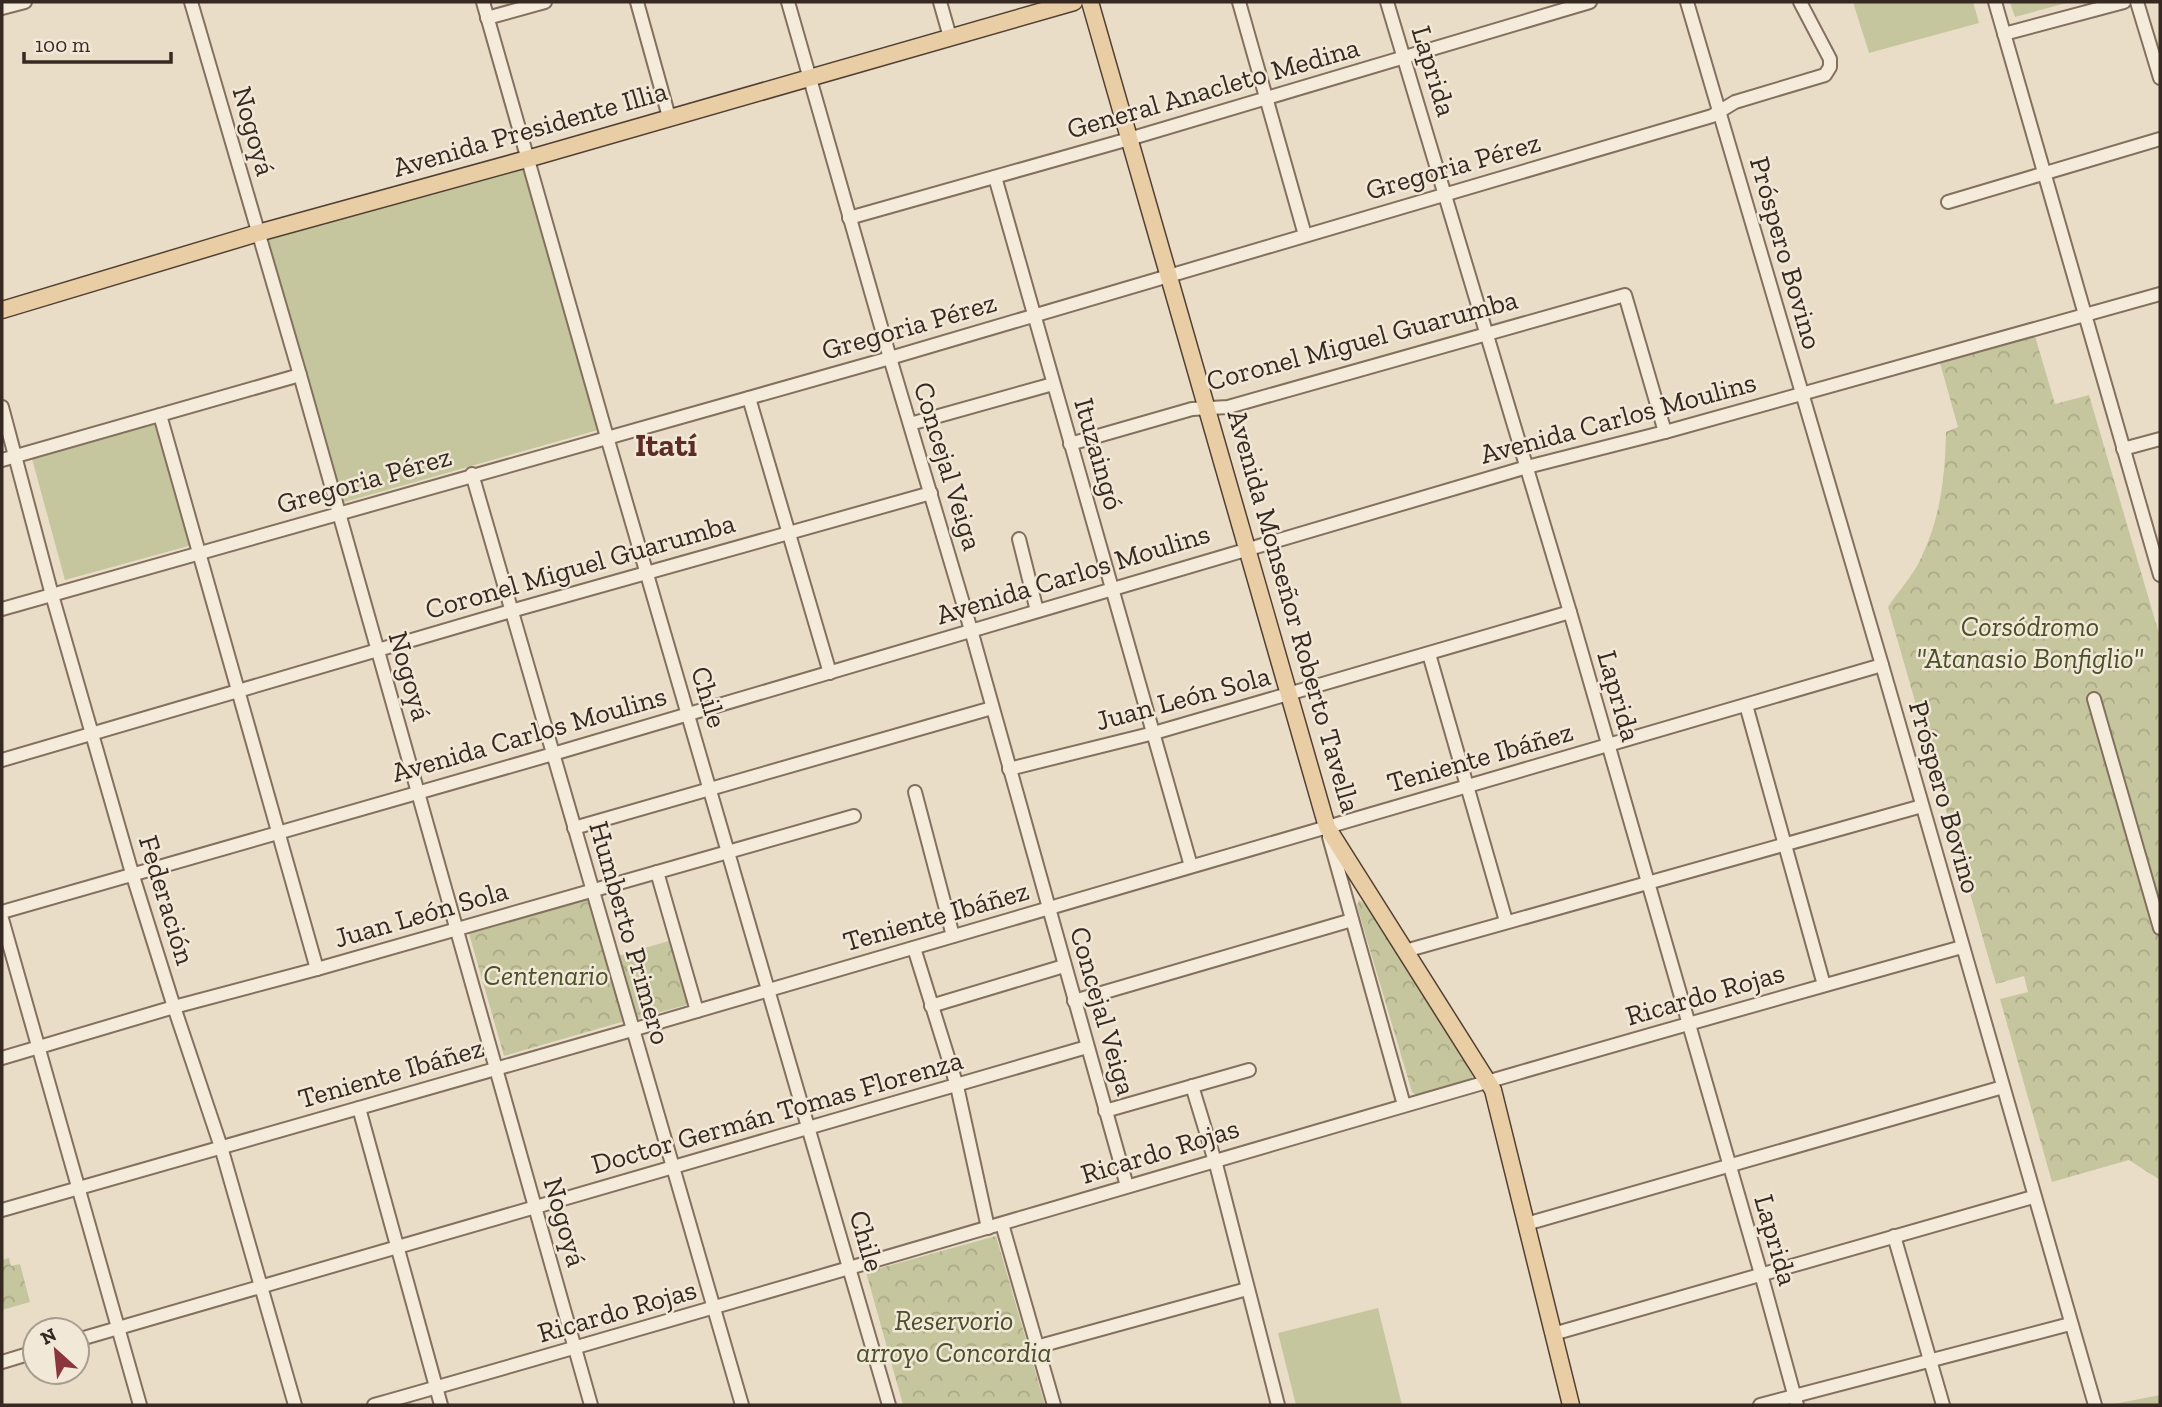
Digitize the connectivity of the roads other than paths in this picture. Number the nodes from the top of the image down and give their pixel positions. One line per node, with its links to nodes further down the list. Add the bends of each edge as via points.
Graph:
1 (25, 2): 18 (street)
2 (191, 2): 37 (street, Nogoyá)
3 (483, 2): 20 (street, Chile)
4 (545, 2): 20 (street)
5 (637, 2): 28 (street)
6 (788, 2): 24 (street, Concejal Veiga)
7 (940, 2): 22 (street)
8 (1074, 2): 22 (main road, Avenida Presidente Illia)
9 (1090, 2): 29 (main road, Avenida Monseñor Roberto Tavella)
10 (1239, 2): 26 (street)
11 (1387, 2): 23 (street, Laprida)
12 (1590, 2): 19 (street, General Anacleto Medina)
13 (1687, 2): 27 (street, Próspero Bovino)
14 (1800, 2): 27 (street, Gregoria Pérez, via 1830,59 1825,75 1735,102)
15 (1995, 2): 21 (street)
16 (2124, 2): 21 (street)
17 (2137, 2): 25 (street)
18 (2, 8)
19 (1545, 8): 23 (street, General Anacleto Medina)
20 (487, 18): 31 (street, Chile)
21 (2004, 34): 32 (street)
22 (950, 37): 24 (main road, Avenida Presidente Illia)
23 (1404, 58): 26 (street, General Anacleto Medina); 34 (street, Laprida)
24 (809, 77): 28 (main road, Avenida Presidente Illia); 36 (street, Concejal Veiga)
25 (2160, 78)
26 (1265, 99): 29 (street, General Anacleto Medina); 38 (street)
27 (1720, 111): 34 (street, Gregoria Pérez); 48 (street, Próspero Bovino)
28 (669, 117): 31 (main road, Avenida Presidente Illia)
29 (1129, 139): 33 (street, General Anacleto Medina); 39 (main road, Avenida Monseñor Roberto Tavella)
30 (2160, 139): 32 (street)
31 (527, 159): 37 (main road, Avenida Presidente Illia); 55 (street, Chile)
32 (2044, 173): 35 (street); 43 (street)
33 (995, 177): 36 (street, General Anacleto Medina); 42 (street, Ituzaingó)
34 (1447, 194): 38 (street, Gregoria Pérez); 44 (street, Laprida)
35 (1948, 202)
36 (849, 218): 45 (street, Concejal Veiga)
37 (258, 233): 41 (main road, Avenida Presidente Illia); 46 (street, Nogoyá)
38 (1305, 235): 39 (street, Gregoria Pérez)
39 (1168, 276): 42 (street, Gregoria Pérez); 51 (main road, Avenida Monseñor Roberto Tavella)
40 (2160, 294): 43 (street, Avenida Carlos Moulins)
41 (2, 310)
42 (1034, 315): 45 (street, Gregoria Pérez); 47 (street, Ituzaingó)
43 (2084, 316): 48 (street, Avenida Carlos Moulins); 58 (street)
44 (1487, 332): 51 (street, Coronel Miguel Guarumba); 54 (street, Coronel Miguel Guarumba, via 1625,295); 61 (street, Laprida)
45 (890, 358): 49 (street, Gregoria Pérez); 53 (street, Concejal Veiga)
46 (300, 375): 52 (street); 64 (street, Nogoyá)
47 (1053, 384): 53 (street); 57 (street, Ituzaingó)
48 (1802, 394): 54 (street, Avenida Carlos Moulins); 80 (street, Próspero Bovino)
49 (750, 398): 55 (street, Gregoria Pérez); 65 (street)
50 (2, 407): 59 (street, Federación)
51 (1208, 409): 57 (street, Coronel Miguel Guarumba, via 1192,409); 67 (main road, Avenida Monseñor Roberto Tavella)
52 (160, 415): 59 (street); 68 (street)
53 (910, 424): 63 (street, Concejal Veiga)
54 (1665, 432): 61 (street, Avenida Carlos Moulins)
55 (607, 437): 62 (street, Gregoria Pérez); 69 (street, Chile)
56 (2160, 439): 58 (street)
57 (1070, 444): 71 (street, Ituzaingó)
58 (2123, 449): 70 (street)
59 (15, 456): 60 (street); 72 (street, Federación)
60 (2, 460)
61 (1527, 467): 67 (street, Avenida Carlos Moulins); 76 (street, Laprida)
62 (472, 474): 64 (street, Gregoria Pérez); 74 (street, Humberto Primero)
63 (931, 493): 65 (street, Coronel Miguel Guarumba); 77 (street, Concejal Veiga)
64 (339, 513): 68 (street, Gregoria Pérez); 78 (street, Nogoyá)
65 (788, 532): 69 (street, Coronel Miguel Guarumba); 81 (street)
66 (1019, 539): 75 (street)
67 (1248, 548): 71 (street, Avenida Carlos Moulins); 83 (main road, Avenida Monseñor Roberto Tavella)
68 (198, 553): 72 (street, Gregoria Pérez); 82 (street)
69 (646, 573): 74 (street, Coronel Miguel Guarumba); 87 (street, Chile)
70 (2160, 575)
71 (1113, 588): 75 (street, Avenida Carlos Moulins); 88 (street, Ituzaingó)
72 (52, 595): 73 (street, Gregoria Pérez); 89 (street, Federación)
73 (2, 609)
74 (511, 611): 78 (street, Coronel Miguel Guarumba); 91 (street, Humberto Primero)
75 (1037, 611): 77 (street, Avenida Carlos Moulins)
76 (1570, 612): 79 (street, Juan León Sola); 90 (street, Laprida)
77 (971, 630): 81 (street, Avenida Carlos Moulins); 86 (street, Concejal Veiga)
78 (377, 650): 82 (street, Coronel Miguel Guarumba); 96 (street, Nogoyá)
79 (1429, 654): 83 (street, Juan León Sola); 95 (street)
80 (1882, 665): 85 (street, Teniente Ibáñez); 98 (street, Próspero Bovino)
81 (830, 673): 87 (street, Avenida Carlos Moulins)
82 (236, 692): 89 (street, Coronel Miguel Guarumba); 102 (street)
83 (1289, 694): 88 (street, Juan León Sola); 100 (main road, Avenida Monseñor Roberto Tavella)
84 (2095, 699): 115 (street)
85 (1746, 705): 90 (street, Teniente Ibáñez); 103 (street)
86 (992, 708): 93 (street, Concejal Veiga); 94 (street)
87 (688, 714): 91 (street, Avenida Carlos Moulins); 94 (street, Chile)
88 (1154, 733): 93 (street, Juan León Sola); 105 (street, Ituzaingó)
89 (93, 734): 92 (street, Coronel Miguel Guarumba); 107 (street, Federación)
90 (1608, 746): 95 (street, Teniente Ibáñez); 108 (street, Laprida)
91 (553, 754): 96 (street, Avenida Carlos Moulins); 101 (street, Humberto Primero)
92 (2, 760)
93 (1010, 769): 110 (street, Concejal Veiga)
94 (710, 787): 101 (street); 104 (street, Chile)
95 (1467, 787): 100 (street, Teniente Ibáñez); 114 (street)
96 (418, 792): 102 (street, Avenida Carlos Moulins); 116 (street, Nogoyá)
97 (915, 792): 117 (street)
98 (1923, 806): 103 (street); 118 (street, Próspero Bovino)
99 (854, 816): 104 (street, Juan León Sola)
100 (1326, 827): 105 (street, Teniente Ibáñez); 113 (street); 120 (main road, Avenida Monseñor Roberto Tavella)
101 (574, 828): 109 (street, Humberto Primero)
102 (277, 832): 107 (street, Avenida Carlos Moulins); 122 (street)
103 (1786, 846): 108 (street); 123 (street)
104 (729, 851): 106 (street, Juan León Sola); 124 (street, Chile)
105 (1191, 866): 110 (street, Teniente Ibáñez)
106 (657, 872): 109 (street, Juan León Sola); 128 (street)
107 (132, 873): 111 (street, Avenida Carlos Moulins); 127 (street, Federación)
108 (1647, 883): 114 (street); 129 (street, Laprida)
109 (593, 891): 116 (street, Juan León Sola); 130 (street, Humberto Primero)
110 (1048, 909): 117 (street, Teniente Ibáñez); 121 (street, Concejal Veiga)
111 (2, 912)
112 (2, 919): 132 (street)
113 (1352, 920): 125 (street); 140 (street)
114 (1506, 921): 120 (street)
115 (2160, 928)
116 (457, 929): 122 (street, Juan León Sola); 134 (street, Nogoyá)
117 (953, 936): 119 (street, Teniente Ibáñez)
118 (1962, 947): 123 (street, Ricardo Rojas); 139 (street, Próspero Bovino)
119 (914, 948): 124 (street, Teniente Ibáñez); 126 (street)
120 (1405, 951): 136 (main road, Avenida Monseñor Roberto Tavella)
121 (1064, 966): 125 (street, Concejal Veiga); 126 (street)
122 (317, 969): 127 (street, Juan León Sola)
123 (1824, 985): 129 (street, Ricardo Rojas)
124 (768, 989): 128 (street, Teniente Ibáñez); 143 (street, Chile)
125 (1074, 1001): 131 (street, Concejal Veiga)
126 (931, 1006): 137 (street)
127 (174, 1007): 132 (street, Juan León Sola); 144 (street, Federación)
128 (697, 1011): 130 (street, Teniente Ibáñez)
129 (1688, 1025): 136 (street, Ricardo Rojas); 146 (street, Laprida)
130 (632, 1030): 134 (street, Teniente Ibáñez); 147 (street, Humberto Primero)
131 (1087, 1047): 137 (street, Doctor Germán Tomas Florenza); 142 (street, Concejal Veiga)
132 (39, 1048): 133 (street, Juan León Sola); 149 (street)
133 (2, 1058)
134 (496, 1069): 141 (street, Teniente Ibáñez); 151 (street, Nogoyá)
135 (1249, 1070): 138 (street)
136 (1488, 1081): 140 (street, Ricardo Rojas); 154 (main road, Avenida Monseñor Roberto Tavella, via 1499,1109)
137 (957, 1086): 143 (street, Doctor Germán Tomas Florenza); 155 (street)
138 (1192, 1086): 142 (street); 145 (street)
139 (2003, 1087): 146 (street); 150 (street, Próspero Bovino)
140 (1404, 1105): 145 (street, Ricardo Rojas)
141 (359, 1108): 144 (street, Teniente Ibáñez); 157 (street)
142 (1105, 1111): 148 (street, Concejal Veiga)
143 (808, 1129): 147 (street, Doctor Germán Tomas Florenza); 158 (street, Chile)
144 (221, 1147): 149 (street, Teniente Ibáñez); 160 (street, Federación)
145 (1215, 1160): 148 (street, Ricardo Rojas); 161 (street)
146 (1729, 1166): 154 (street); 159 (street, Laprida)
147 (673, 1169): 151 (street, Doctor Germán Tomas Florenza); 162 (street, Humberto Primero)
148 (1127, 1186): 153 (street, Ricardo Rojas)
149 (78, 1188): 152 (street, Teniente Ibáñez); 164 (street)
150 (2033, 1197): 156 (street); 163 (street, Próspero Bovino)
151 (535, 1208): 157 (street, Doctor Germán Tomas Florenza); 168 (street, Nogoyá)
152 (2, 1210)
153 (1002, 1224): 155 (street, Ricardo Rojas); 167 (street)
154 (1525, 1224): 165 (main road, Avenida Monseñor Roberto Tavella)
155 (988, 1228): 158 (street, Ricardo Rojas)
156 (1894, 1236): 159 (street); 170 (street)
157 (397, 1248): 160 (street, Doctor Germán Tomas Florenza); 172 (street)
158 (849, 1269): 162 (street, Ricardo Rojas); 180 (street, Chile)
159 (1761, 1274): 165 (street); 173 (street, Laprida)
160 (261, 1287): 164 (street, Doctor Germán Tomas Florenza); 175 (street, Federación)
161 (1247, 1289): 167 (street); 182 (street)
162 (714, 1309): 168 (street, Ricardo Rojas); 179 (street, Humberto Primero)
163 (2070, 1324): 170 (street); 186 (street, Próspero Bovino)
164 (118, 1328): 166 (street, Doctor Germán Tomas Florenza); 174 (street)
165 (1553, 1334): 183 (main road, Avenida Monseñor Roberto Tavella)
166 (91, 1336)
167 (1036, 1347): 181 (street)
168 (575, 1348): 172 (street, Ricardo Rojas); 178 (street, Nogoyá)
169 (21, 1356): 171 (street)
170 (1930, 1361): 173 (street); 185 (street)
171 (2, 1362)
172 (436, 1388): 176 (street, Ricardo Rojas); 177 (street)
173 (1796, 1402): 184 (street)
174 (140, 1405)
175 (295, 1405)
176 (373, 1405)
177 (441, 1405)
178 (591, 1405)
179 (742, 1405)
180 (889, 1405)
181 (1054, 1405)
182 (1278, 1405)
183 (1571, 1405)
184 (1760, 1405)
185 (1943, 1405)
186 (2095, 1405)

